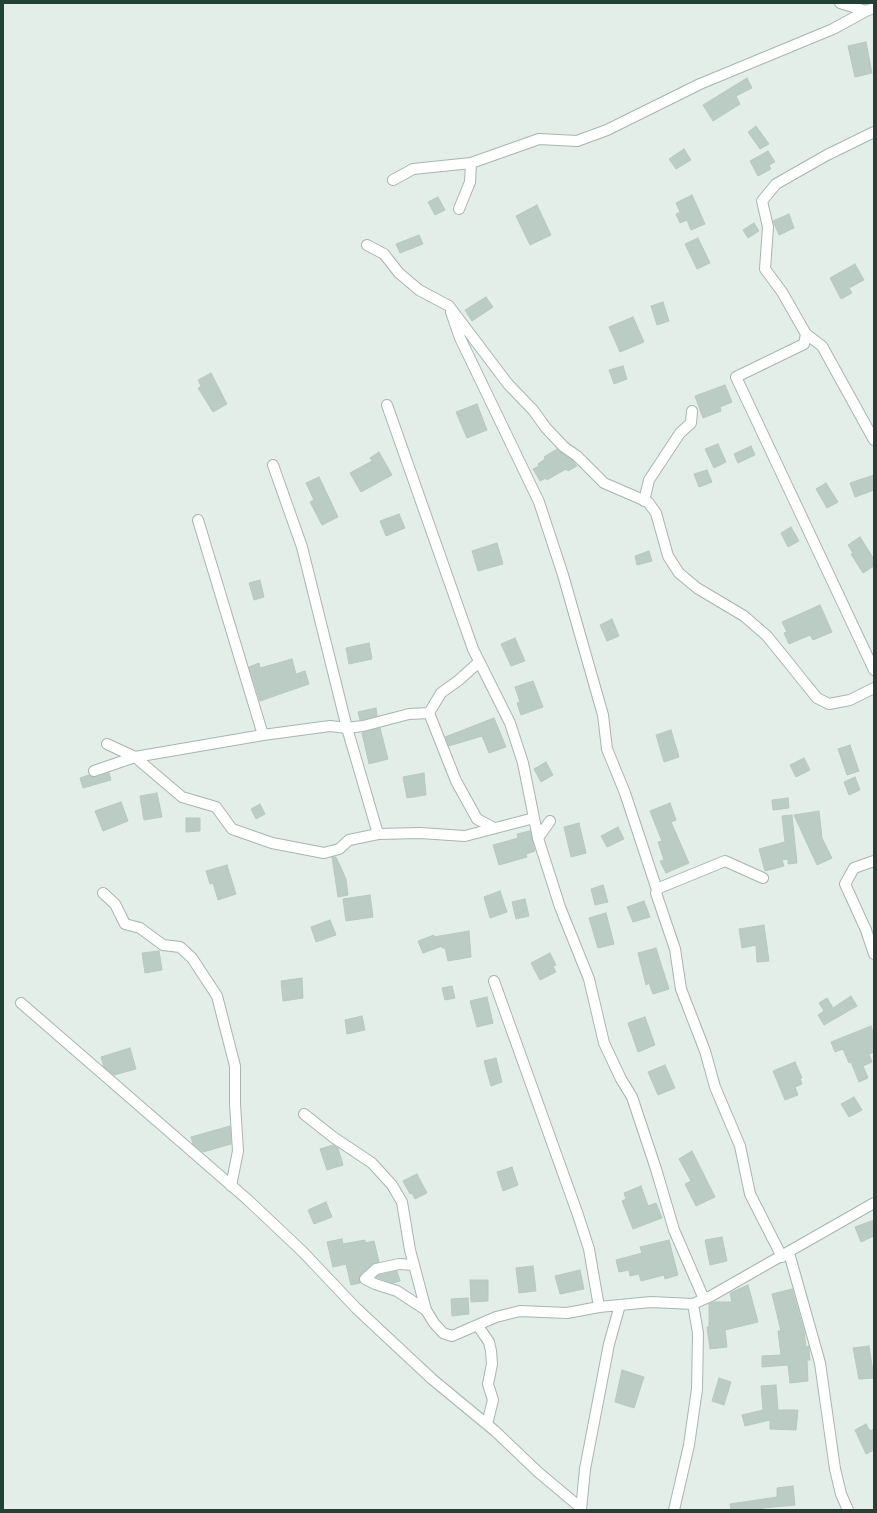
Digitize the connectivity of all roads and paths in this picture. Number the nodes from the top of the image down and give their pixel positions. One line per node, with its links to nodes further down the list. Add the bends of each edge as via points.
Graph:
1 (840, 3): 2 (street)
2 (870, 10): 4 (street, via 833,29 700,84 607,130 577,141 539,139)
3 (874, 132): 9 (street, via 776,184 762,201 768,227 765,269 782,292)
4 (471, 163): 5 (street, via 413,169); 6 (street, via 470,182)
5 (394, 180)
6 (459, 209)
7 (367, 245): 8 (street, via 384,254 399,273 419,290)
8 (449, 306): 14 (street, via 508,384 533,410 550,433 604,483); 32 (street, via 460,338 539,502 601,708 607,749 625,793)
9 (806, 334): 12 (street, via 822,346); 17 (street, via 804,344 736,377)
10 (387, 405): 16 (street)
11 (692, 411): 14 (street, via 691,423 680,433 649,480)
12 (874, 440)
13 (273, 465): 20 (street, via 302,547)
14 (644, 501): 18 (street, via 648,502 656,513 668,556 679,573 697,588 744,616 767,636 817,698 829,704 850,700)
15 (198, 520): 21 (street)
16 (479, 662): 19 (street, via 441,693); 25 (street, via 510,723 523,763)
17 (874, 670)
18 (874, 688)
19 (429, 713): 20 (street, via 410,714); 27 (street, via 456,781 477,819)
20 (347, 728): 21 (street, via 330,726); 28 (street)
21 (263, 735): 23 (street)
22 (107, 744): 23 (street)
23 (136, 758): 24 (street); 28 (street, via 182,797 216,807 232,829 272,843 324,852 339,849 349,840)
24 (94, 771)
25 (534, 818): 27 (street); 29 (street)
26 (550, 821): 29 (street)
27 (494, 828): 28 (street, via 465,836)
28 (378, 834)
29 (538, 838): 42 (street, via 560,907 589,979 604,1043 632,1097 674,1230)
30 (874, 861): 34 (street, via 854,868 845,884)
31 (763, 878): 32 (street, via 725,861)
32 (657, 890): 40 (street, via 675,949 681,989 705,1051 715,1087 740,1146 750,1194)
33 (103, 893): 38 (street, via 115,904 125,924 140,928 163,945 180,947 192,958 217,996 235,1066 234,1104 238,1151)
34 (874, 954)
35 (494, 981): 45 (street, via 589,1249)
36 (21, 1003): 38 (street)
37 (304, 1114): 41 (street, via 372,1163 392,1185 402,1202)
38 (231, 1186): 48 (street, via 303,1252 432,1379)
39 (874, 1203): 40 (street)
40 (785, 1255): 42 (street); 51 (street, via 820,1363 835,1469)
41 (414, 1266): 46 (street); 46 (street, via 399,1264 376,1269 365,1278 374,1284 397,1291)
42 (704, 1299): 43 (street)
43 (693, 1304): 44 (street, via 651,1302); 50 (street, via 698,1333 697,1389)
44 (620, 1305): 45 (street); 49 (street, via 609,1344 585,1469)
45 (599, 1307): 47 (street, via 567,1313 520,1311 496,1317)
46 (426, 1310): 47 (street, via 443,1333 452,1336)
47 (478, 1326): 48 (street, via 489,1342 491,1352 492,1364 488,1384 493,1400)
48 (487, 1424): 49 (street)
49 (581, 1509)
50 (674, 1510)
51 (848, 1510)

